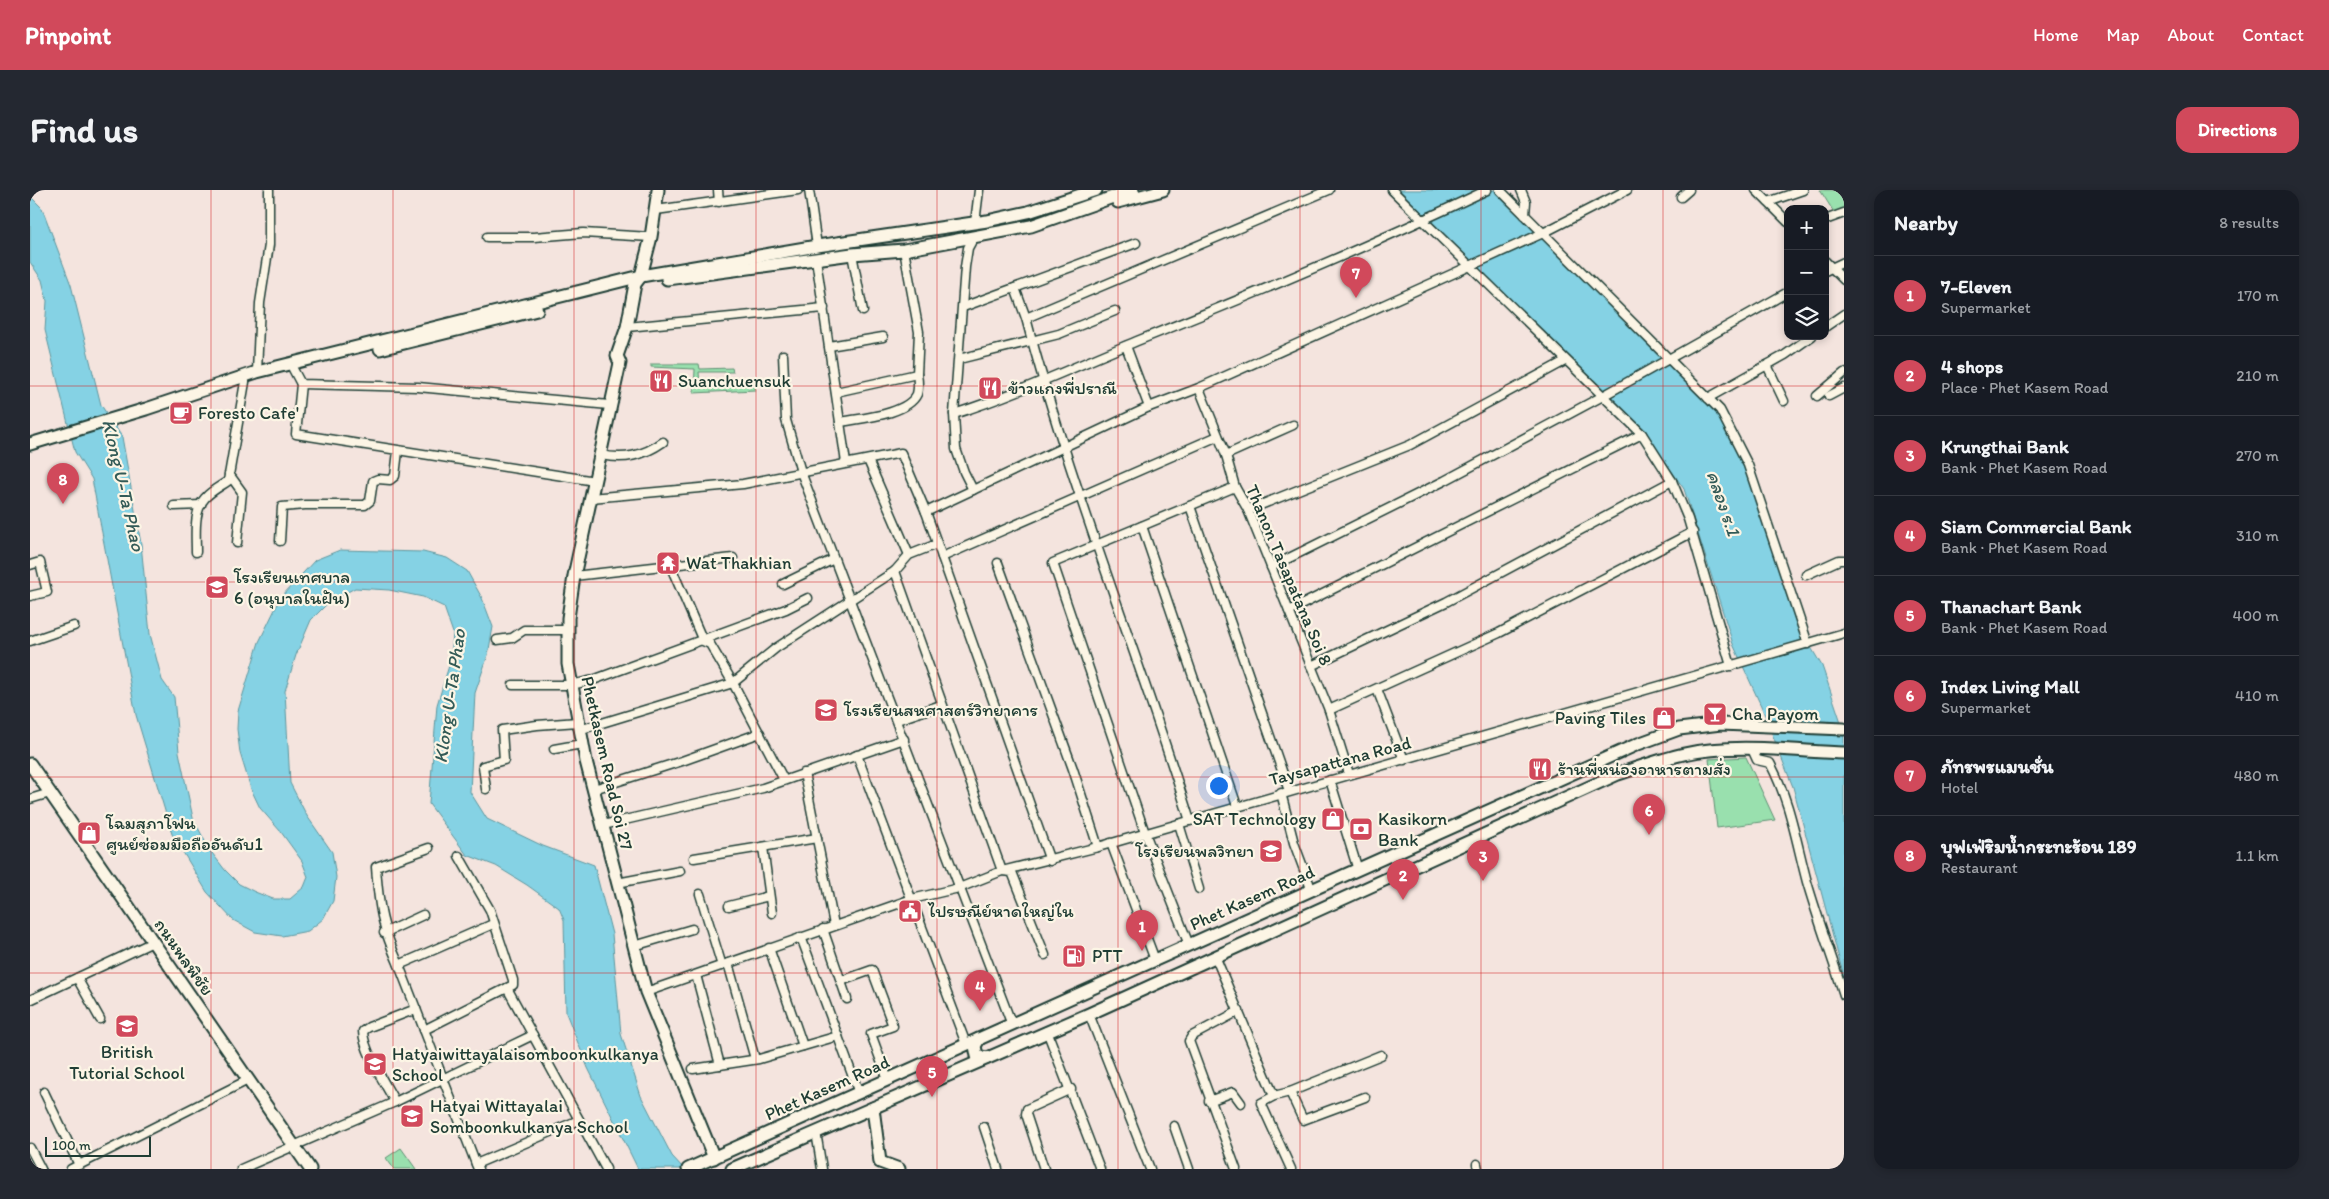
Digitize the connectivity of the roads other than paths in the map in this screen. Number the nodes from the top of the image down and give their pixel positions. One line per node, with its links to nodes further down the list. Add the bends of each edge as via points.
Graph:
1 (269, 190): 68 (street, via 269,245 260,303)
2 (658, 190): 24 (main road, Phetkasem Road Soi 27)
3 (718, 190): 22 (street)
4 (798, 190): 22 (street)
5 (809, 190): 37 (street)
6 (979, 190): 31 (street)
7 (1088, 190): 21 (main road)
8 (1096, 190): 21 (main road)
9 (1133, 190): 26 (main road)
10 (1162, 190): 26 (main road)
11 (1330, 190): 53 (street)
12 (1392, 190): 30 (street)
13 (1487, 190): 30 (street)
14 (1500, 190): 27 (street)
15 (1521, 190): 27 (street, via 1526,202)
16 (1626, 190): 32 (street)
17 (1689, 190): 20 (street)
18 (1756, 190): 23 (street)
19 (1803, 190): 23 (street)
20 (1681, 197)
21 (1065, 201): 31 (main road)
22 (719, 202): 24 (street)
23 (1768, 202): 28 (street)
24 (656, 210): 34 (main road, Phetkasem Road Soi 27)
25 (1844, 214): 29 (street)
26 (1067, 215): 35 (main road)
27 (1525, 215): 32 (street)
28 (1784, 218)
29 (1829, 219)
30 (1422, 221): 42 (street); 60 (street)
31 (975, 223): 37 (main road)
32 (1540, 234): 42 (street); 63 (street)
33 (487, 236): 34 (street, via 583,233)
34 (651, 236): 44 (main road, Phetkasem Road Soi 27)
35 (974, 237): 38 (main road); 48 (street, via 968,248)
36 (1136, 243): 46 (street)
37 (817, 246): 44 (main road)
38 (904, 250): 39 (main road); 70 (street, via 919,332)
39 (852, 254): 40 (main road); 50 (street)
40 (816, 259): 44 (main road); 49 (street)
41 (1844, 262): 43 (street)
42 (1473, 265): 65 (street); 74 (street)
43 (1829, 269): 45 (street)
44 (638, 280): 55 (main road, Phetkasem Road Soi 27); 62 (main road)
45 (1844, 280)
46 (1015, 288): 48 (street); 53 (street)
47 (1784, 294): 63 (street)
48 (963, 307): 64 (street)
49 (824, 308): 55 (street); 59 (street)
50 (863, 311)
51 (1114, 311): 58 (street)
52 (1844, 314): 54 (street)
53 (1026, 318): 58 (street)
54 (1829, 324)
55 (627, 327): 82 (main road, Phetkasem Road Soi 27, via 617,356 620,363)
56 (883, 337): 59 (street)
57 (1806, 340): 66 (street)
58 (1033, 342): 64 (street); 72 (street)
59 (829, 346): 76 (street)
60 (1126, 346): 72 (street); 83 (street)
61 (783, 355): 98 (street, via 786,420)
62 (324, 358): 67 (main road); 68 (main road)
63 (1669, 358): 79 (street); 80 (street)
64 (959, 359): 85 (street)
65 (1565, 360): 79 (street); 109 (street, via 1410,446)
66 (1767, 365): 80 (street); 81 (street)
67 (292, 369): 71 (main road); 73 (street)
68 (258, 372): 84 (main road)
69 (1844, 373): 77 (street)
70 (917, 374): 76 (street); 86 (street, via 916,395 899,410)
71 (245, 382): 84 (main road); 99 (street)
72 (1044, 382): 85 (street); 92 (street)
73 (301, 384): 82 (street, via 418,387); 93 (street, via 296,434)
74 (1199, 388): 83 (street); 89 (street, Thanon Tasapatana Soi 8)
75 (1844, 388): 78 (street)
76 (836, 392): 86 (street)
77 (1818, 396)
78 (1829, 396)
79 (1601, 397): 88 (street); 126 (street, via 1444,481)
80 (1708, 398): 141 (street, via 1720,410 1748,465)
81 (1784, 401)
82 (609, 406): 94 (main road, Phetkasem Road Soi 27)
83 (1149, 408): 92 (street)
84 (147, 411): 91 (main road, via 120,416)
85 (954, 414): 103 (street, via 956,449)
86 (840, 422): 97 (street)
87 (1294, 425): 95 (street)
88 (1642, 434): 101 (street); 134 (street)
89 (1218, 436): 95 (street, Thanon Tasapatana Soi 8); 104 (street)
90 (663, 442): 94 (street, via 624,459)
91 (31, 444)
92 (1065, 448): 103 (street); 104 (street)
93 (398, 451): 100 (street); 113 (street, via 395,476 390,480 373,481 370,501 365,505 282,507)
94 (601, 455): 100 (main road, Phetkasem Road Soi 27)
95 (1226, 455): 102 (street, Thanon Tasapatana Soi 8)
96 (868, 460): 97 (street); 110 (street, via 901,453); 118 (street)
97 (846, 463): 98 (street)
98 (801, 472): 105 (street, via 743,484); 121 (street)
99 (229, 474): 106 (street, via 228,481 205,498); 114 (street, via 242,492)
100 (595, 481): 105 (main road, Phetkasem Road Soi 27)
101 (1672, 481): 112 (street); 142 (street, via 1446,602)
102 (1235, 487): 108 (street); 109 (street, Thanon Tasapatana Soi 8)
103 (973, 490): 110 (street)
104 (1081, 495): 116 (street); 119 (street)
105 (591, 498): 129 (main road, Phetkasem Road Soi 27)
106 (201, 505): 107 (street); 117 (street, via 195,527)
107 (174, 506)
108 (1190, 506): 111 (street); 168 (street)
109 (1248, 510): 126 (street, Thanon Tasapatana Soi 8)
110 (926, 512): 115 (street)
111 (1142, 526): 116 (street); 171 (street)
112 (1693, 532): 143 (street); 147 (street, via 1498,633)
113 (280, 541)
114 (237, 543)
115 (937, 544): 118 (street); 119 (street)
116 (1096, 546): 172 (street, via 1120,607); 175 (street, via 1053,563)
117 (196, 552)
118 (909, 555): 127 (street)
119 (942, 557): 185 (street)
120 (733, 558): 125 (street)
121 (834, 559): 130 (street); 133 (street)
122 (1844, 560): 128 (street)
123 (998, 563): 180 (street)
124 (30, 565): 131 (street, via 40,562 47,592)
125 (671, 567): 129 (street); 140 (street)
126 (1271, 567): 134 (street, Thanon Tasapatana Soi 8)
127 (895, 572): 133 (street); 148 (street)
128 (1806, 575)
129 (574, 576): 136 (main road, Phetkasem Road Soi 27)
130 (783, 584)
131 (30, 596)
132 (808, 598): 140 (street, via 786,610)
133 (850, 599): 144 (street, via 776,648); 150 (street)
134 (1289, 611): 142 (street, Thanon Tasapatana Soi 8)
135 (74, 626): 139 (street)
136 (568, 630): 138 (street, via 524,630 512,638); 145 (main road, Phetkasem Road Soi 27)
137 (1844, 633): 141 (street, Taysapattana Road)
138 (498, 640)
139 (30, 641)
140 (703, 641): 144 (street, via 710,644); 145 (street, via 593,680)
141 (1808, 644): 143 (street, Taysapattana Road)
142 (1311, 666): 149 (street, Thanon Tasapatana Soi 8)
143 (1731, 666): 160 (street, Taysapattana Road)
144 (733, 683): 151 (street); 153 (street)
145 (571, 684): 146 (street); 151 (main road, Phetkasem Road Soi 27)
146 (513, 686)
147 (1377, 689): 149 (street); 160 (street)
148 (941, 705): 150 (street); 188 (street)
149 (1329, 710): 163 (street, Thanon Tasapatana Soi 8)
150 (897, 720): 154 (street)
151 (579, 726): 155 (main road, Phetkasem Road Soi 27); 166 (street, via 537,725 502,730 504,760 483,766)
152 (1844, 729): 177 (main road, Phet Kasem Road, via 1750,723 1679,729 1595,763)
153 (760, 733): 164 (street); 167 (street)
154 (904, 739): 159 (street); 190 (street)
155 (582, 744): 156 (street); 167 (main road, Phetkasem Road Soi 27)
156 (554, 749)
157 (1756, 749): 158 (main road, Phet Kasem Road); 184 (main road, Phet Kasem Road, via 1705,750 1618,774); 221 (street, via 1756,760 1770,763 1780,782 1796,831 1807,882)
158 (1844, 753)
159 (857, 754): 162 (street); 195 (street)
160 (1404, 760): 163 (street, Taysapattana Road)
161 (30, 764): 169 (main road, ถนนพลพิชัย)
162 (804, 773): 164 (street); 176 (street)
163 (1349, 774): 165 (street, Taysapattana Road)
164 (784, 780): 174 (street, via 763,788)
165 (1330, 780): 168 (street, Taysapattana Road); 186 (street)
166 (486, 789)
167 (594, 789): 174 (main road, Phetkasem Road Soi 27)
168 (1285, 792): 171 (street, Taysapattana Road); 192 (street, via 1294,843)
169 (50, 793): 170 (street); 207 (main road, ถนนพลพิชัย)
170 (30, 799)
171 (1236, 806): 172 (street, Taysapattana Road)
172 (1190, 820): 173 (street, Taysapattana Road)
173 (1179, 824): 175 (street, Taysapattana Road); 191 (street)
174 (603, 825): 189 (main road, Phetkasem Road Soi 27)
175 (1145, 833): 178 (street, Taysapattana Road); 208 (street)
176 (817, 838): 179 (street); 201 (street)
177 (1422, 842): 184 (main road); 186 (main road, Phet Kasem Road)
178 (1111, 843): 180 (street, Taysapattana Road); 213 (street)
179 (763, 847): 183 (street); 194 (street)
180 (1098, 847): 185 (street, Taysapattana Road)
181 (429, 848): 205 (street, via 376,867)
182 (459, 856): 200 (street, via 483,896)
183 (694, 858)
184 (1430, 859): 204 (main road, Phet Kasem Road)
185 (1050, 861): 188 (street, Taysapattana Road)
186 (1358, 870): 192 (main road, Phet Kasem Road)
187 (680, 871): 189 (street)
188 (1002, 871): 190 (street, Taysapattana Road); 211 (street, via 1012,872)
189 (617, 883): 209 (main road, Phetkasem Road Soi 27)
190 (959, 888): 195 (street, Taysapattana Road); 228 (street)
191 (1199, 889)
192 (1312, 891): 197 (main road, Phet Kasem Road)
193 (700, 894): 214 (street)
194 (770, 896): 196 (street); 198 (street)
195 (912, 899): 201 (street, Taysapattana Road); 234 (street)
196 (729, 906)
197 (1263, 912): 204 (main road); 208 (main road, Phet Kasem Road)
198 (772, 913)
199 (423, 915): 205 (street)
200 (494, 924): 215 (street); 219 (street, via 513,980)
201 (834, 925): 203 (street, Taysapattana Road)
202 (692, 929): 209 (street)
203 (823, 929): 206 (street, Taysapattana Road); 218 (street)
204 (1271, 931): 212 (main road, Phet Kasem Road)
205 (384, 933): 215 (street)
206 (801, 936): 210 (street, Taysapattana Road); 232 (street)
207 (153, 942): 217 (street); 244 (main road, ถนนพลพิชัย)
208 (1189, 945): 213 (main road, Phet Kasem Road)
209 (634, 946): 220 (main road, Phetkasem Road Soi 27)
210 (769, 948): 214 (street, Taysapattana Road); 235 (street)
211 (1045, 955)
212 (1215, 956): 225 (street); 226 (main road, Phet Kasem Road)
213 (1155, 960): 228 (main road, Phet Kasem Road)
214 (725, 965): 216 (street, Taysapattana Road); 239 (street)
215 (399, 966): 224 (street)
216 (696, 975): 220 (street, Taysapattana Road); 240 (street)
217 (77, 978): 223 (street); 227 (street)
218 (841, 981): 222 (street); 245 (street, via 872,970 892,1026 871,1034)
219 (507, 988): 229 (street); 231 (street)
220 (646, 992): 262 (main road, Phetkasem Road Soi 27)
221 (1844, 994)
222 (847, 999)
223 (30, 1000)
224 (416, 1009): 229 (street); 253 (street, via 363,1032)
225 (1239, 1012): 250 (street); 252 (street, via 1190,1038)
226 (1089, 1014): 230 (main road, Phet Kasem Road); 279 (street)
227 (100, 1019)
228 (1012, 1025): 233 (main road, Phet Kasem Road)
229 (424, 1030): 243 (street)
230 (1047, 1032): 238 (main road, Phet Kasem Road); 246 (street)
231 (533, 1035): 243 (street); 256 (street)
232 (838, 1036): 235 (street); 249 (street)
233 (979, 1039): 234 (main road, Phet Kasem Road); 238 (main road, via 975,1046 977,1056)
234 (966, 1044): 236 (main road, Phet Kasem Road)
235 (803, 1046): 239 (street)
236 (950, 1052): 242 (main road, via 961,1057); 245 (main road, Phet Kasem Road)
237 (1381, 1055): 248 (street)
238 (987, 1058): 242 (main road, Phet Kasem Road)
239 (756, 1059): 240 (street)
240 (720, 1065): 241 (street)
241 (693, 1069)
242 (958, 1071): 255 (main road, Phet Kasem Road)
243 (442, 1079): 253 (street); 265 (street)
244 (248, 1080): 260 (main road, ถนนพลพิชัย); 263 (street)
245 (888, 1080): 249 (main road, Phet Kasem Road)
246 (1071, 1089): 277 (street, via 1027,1109); 278 (street)
247 (44, 1092): 263 (street)
248 (1290, 1092): 250 (street); 251 (street, via 1303,1120)
249 (859, 1093): 262 (main road, Phet Kasem Road)
250 (1274, 1096): 282 (street, via 1261,1104)
251 (1365, 1097)
252 (1210, 1101): 254 (street, via 1234,1092); 281 (street)
253 (395, 1102): 260 (street)
254 (1241, 1103)
255 (873, 1108): 259 (main road, Phet Kasem Road); 264 (main road)
256 (579, 1120): 265 (street); 271 (street)
257 (1174, 1126): 280 (street)
258 (984, 1127): 276 (street)
259 (816, 1132): 266 (main road, Phet Kasem Road); 274 (street)
260 (295, 1147): 269 (street); 270 (main road, ถนนพลพิชัย)
261 (30, 1148): 267 (street)
262 (711, 1159): 272 (main road, Phet Kasem Road)
263 (79, 1165): 268 (street)
264 (880, 1165): 275 (main road)
265 (477, 1167)
266 (744, 1167): 273 (main road, Phet Kasem Road)
267 (41, 1169)
268 (71, 1169)
269 (241, 1169)
270 (310, 1169)
271 (606, 1169)
272 (688, 1169)
273 (732, 1169)
274 (822, 1169)
275 (899, 1169)
276 (998, 1169)
277 (1044, 1169)
278 (1100, 1169)
279 (1150, 1169)
280 (1189, 1169)
281 (1236, 1169)
282 (1291, 1169)

